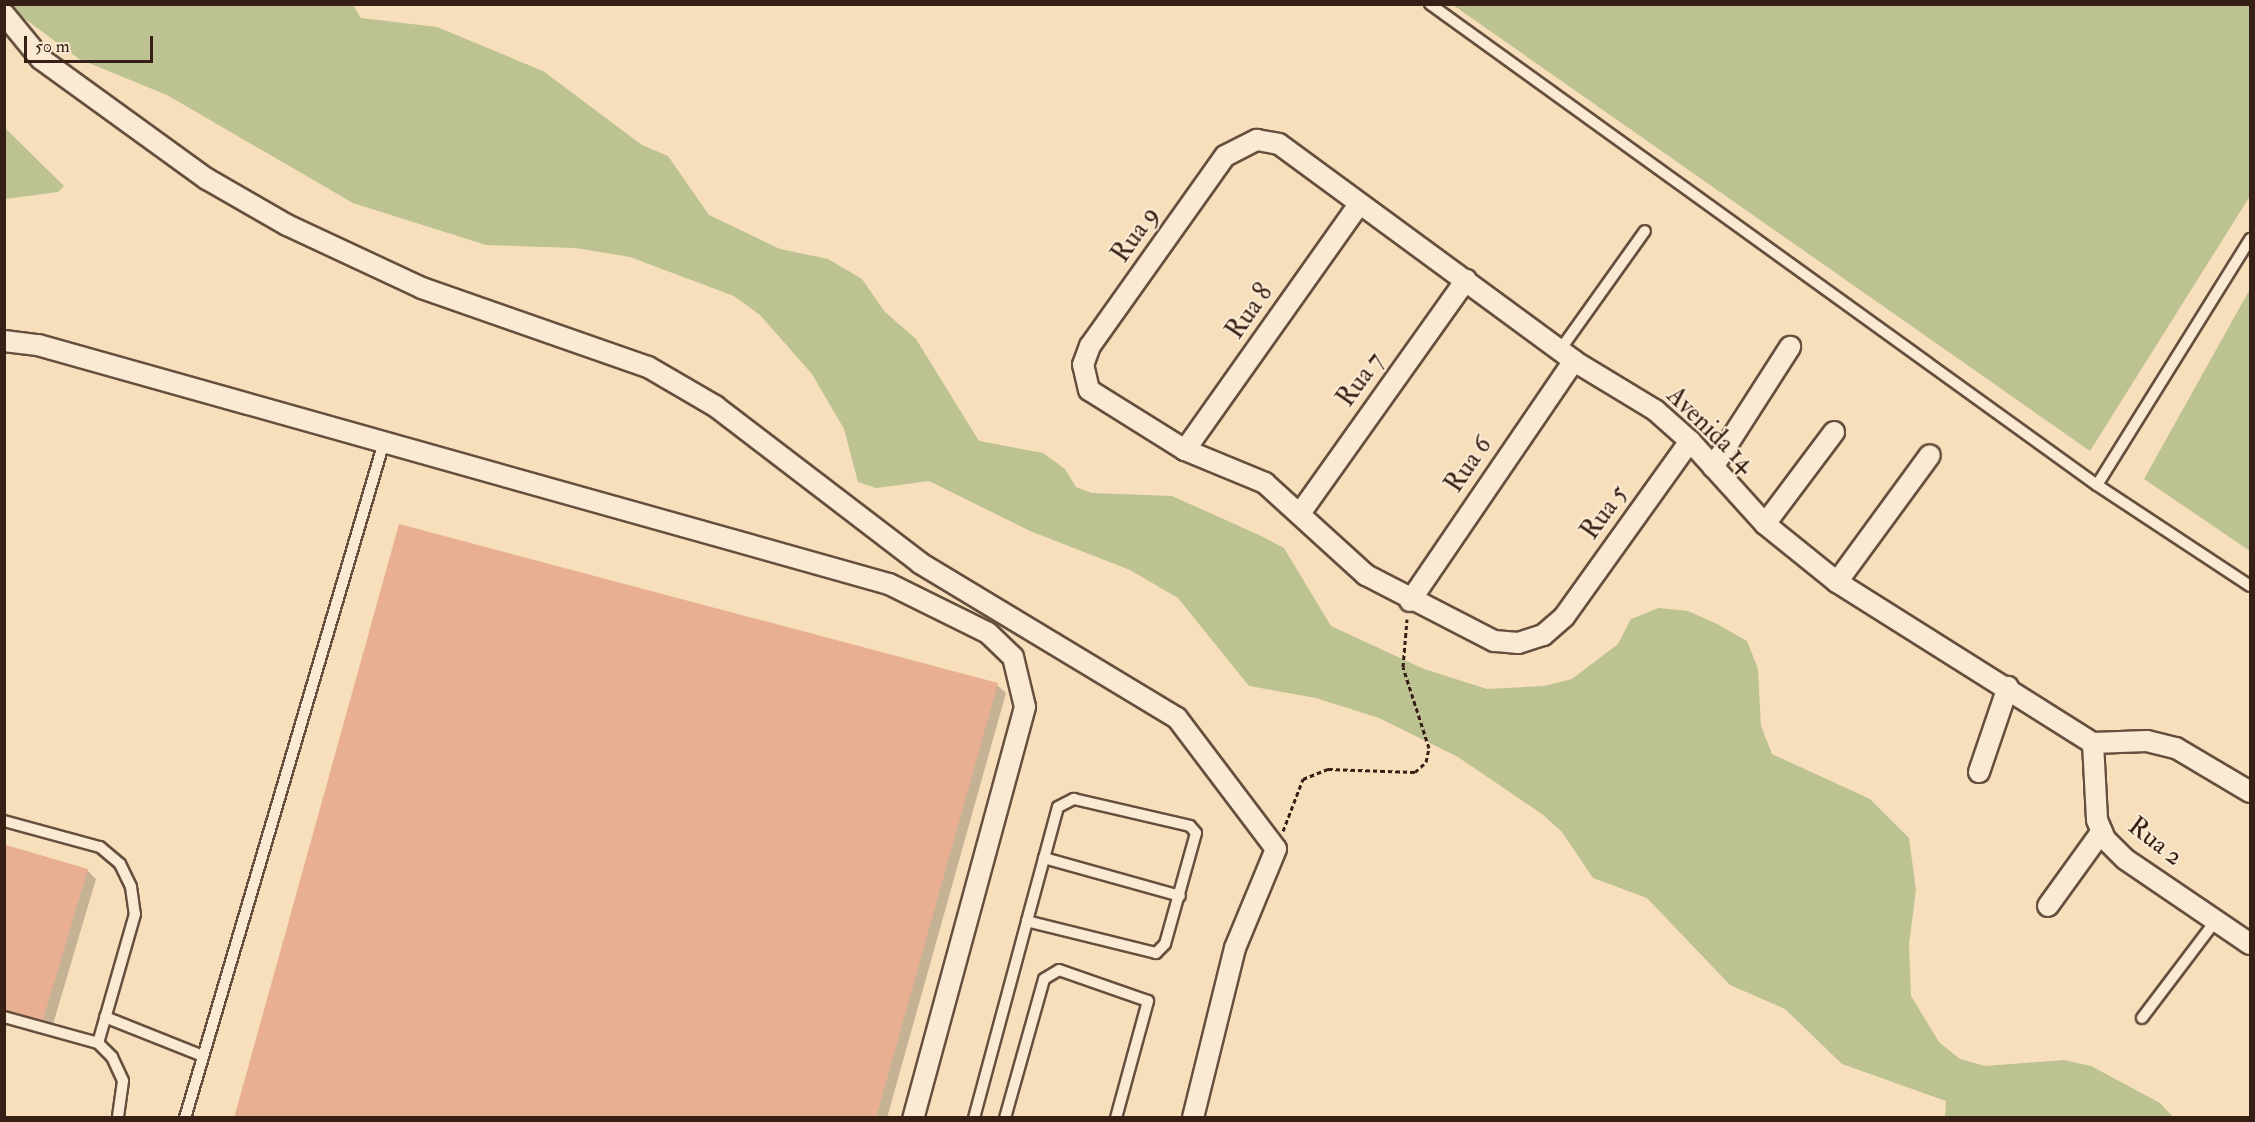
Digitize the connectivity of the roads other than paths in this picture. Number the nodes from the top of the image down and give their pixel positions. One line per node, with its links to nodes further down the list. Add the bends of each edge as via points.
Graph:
1 (1430, 4): 18 (lane)
2 (4, 14): 47 (street, via 41,59 207,179 287,225 422,288 648,367 716,406 920,563 1177,718 1275,849 1235,948)
3 (1226, 156): 4 (street, Avenida 14, via 1257,140 1279,144); 9 (street, Rua 9)
4 (1358, 206): 7 (street, Avenida 14); 15 (street, Rua 8)
5 (1645, 231): 11 (lane)
6 (2250, 239): 18 (lane)
7 (1466, 280): 11 (street, Avenida 14); 19 (street, Rua 7)
8 (4, 341): 14 (street, via 38,345)
9 (1090, 345): 15 (street, Rua 5, via 1083,365 1089,390)
10 (1790, 347): 17 (street)
11 (1567, 355): 13 (street, Avenida 14, via 1654,411); 23 (street, Rua 6)
12 (1834, 432): 20 (street)
13 (1690, 441): 17 (street, Avenida 14); 23 (street, Rua 5, via 1564,617 1543,635 1518,643 1494,641)
14 (384, 442): 40 (lane); 43 (street, via 889,584 954,613 1013,657 1025,707)
15 (1185, 450): 19 (street, Rua 5, via 1265,483)
16 (1930, 454): 21 (street)
17 (1713, 467): 20 (street, Avenida 14)
18 (2097, 485): 22 (lane)
19 (1300, 512): 23 (street, Rua 5, via 1331,549)
20 (1765, 524): 21 (street, Avenida 14)
21 (1837, 582): 24 (street, Avenida 14)
22 (2250, 586)
23 (1410, 601)
24 (2008, 687): 25 (street, Avenida 14); 26 (street)
25 (2093, 743): 27 (street, via 2147,741 2175,748); 29 (street, Rua 2)
26 (1979, 772)
27 (2250, 792)
28 (4, 821): 37 (lane, via 100,847 120,864 135,914)
29 (2102, 831): 32 (street); 33 (street, Rua 2, via 2125,859)
30 (1044, 858): 31 (lane); 31 (lane, via 1058,807 1074,799 1190,826 1196,843); 34 (lane)
31 (1180, 896): 34 (lane, via 1165,944 1156,953)
32 (2048, 906)
33 (2216, 920): 35 (street, Rua 2); 38 (lane)
34 (1027, 921): 44 (lane)
35 (2250, 944)
36 (4, 1017): 39 (lane)
37 (105, 1017): 39 (lane); 40 (lane)
38 (2142, 1018)
39 (98, 1044): 41 (lane, via 112,1057 123,1081)
40 (203, 1056): 42 (lane)
41 (118, 1118)
42 (185, 1118)
43 (913, 1118)
44 (974, 1118)
45 (1005, 1118): 46 (lane, via 1044,979 1059,970 1148,1001)
46 (1116, 1118)
47 (1192, 1118)

